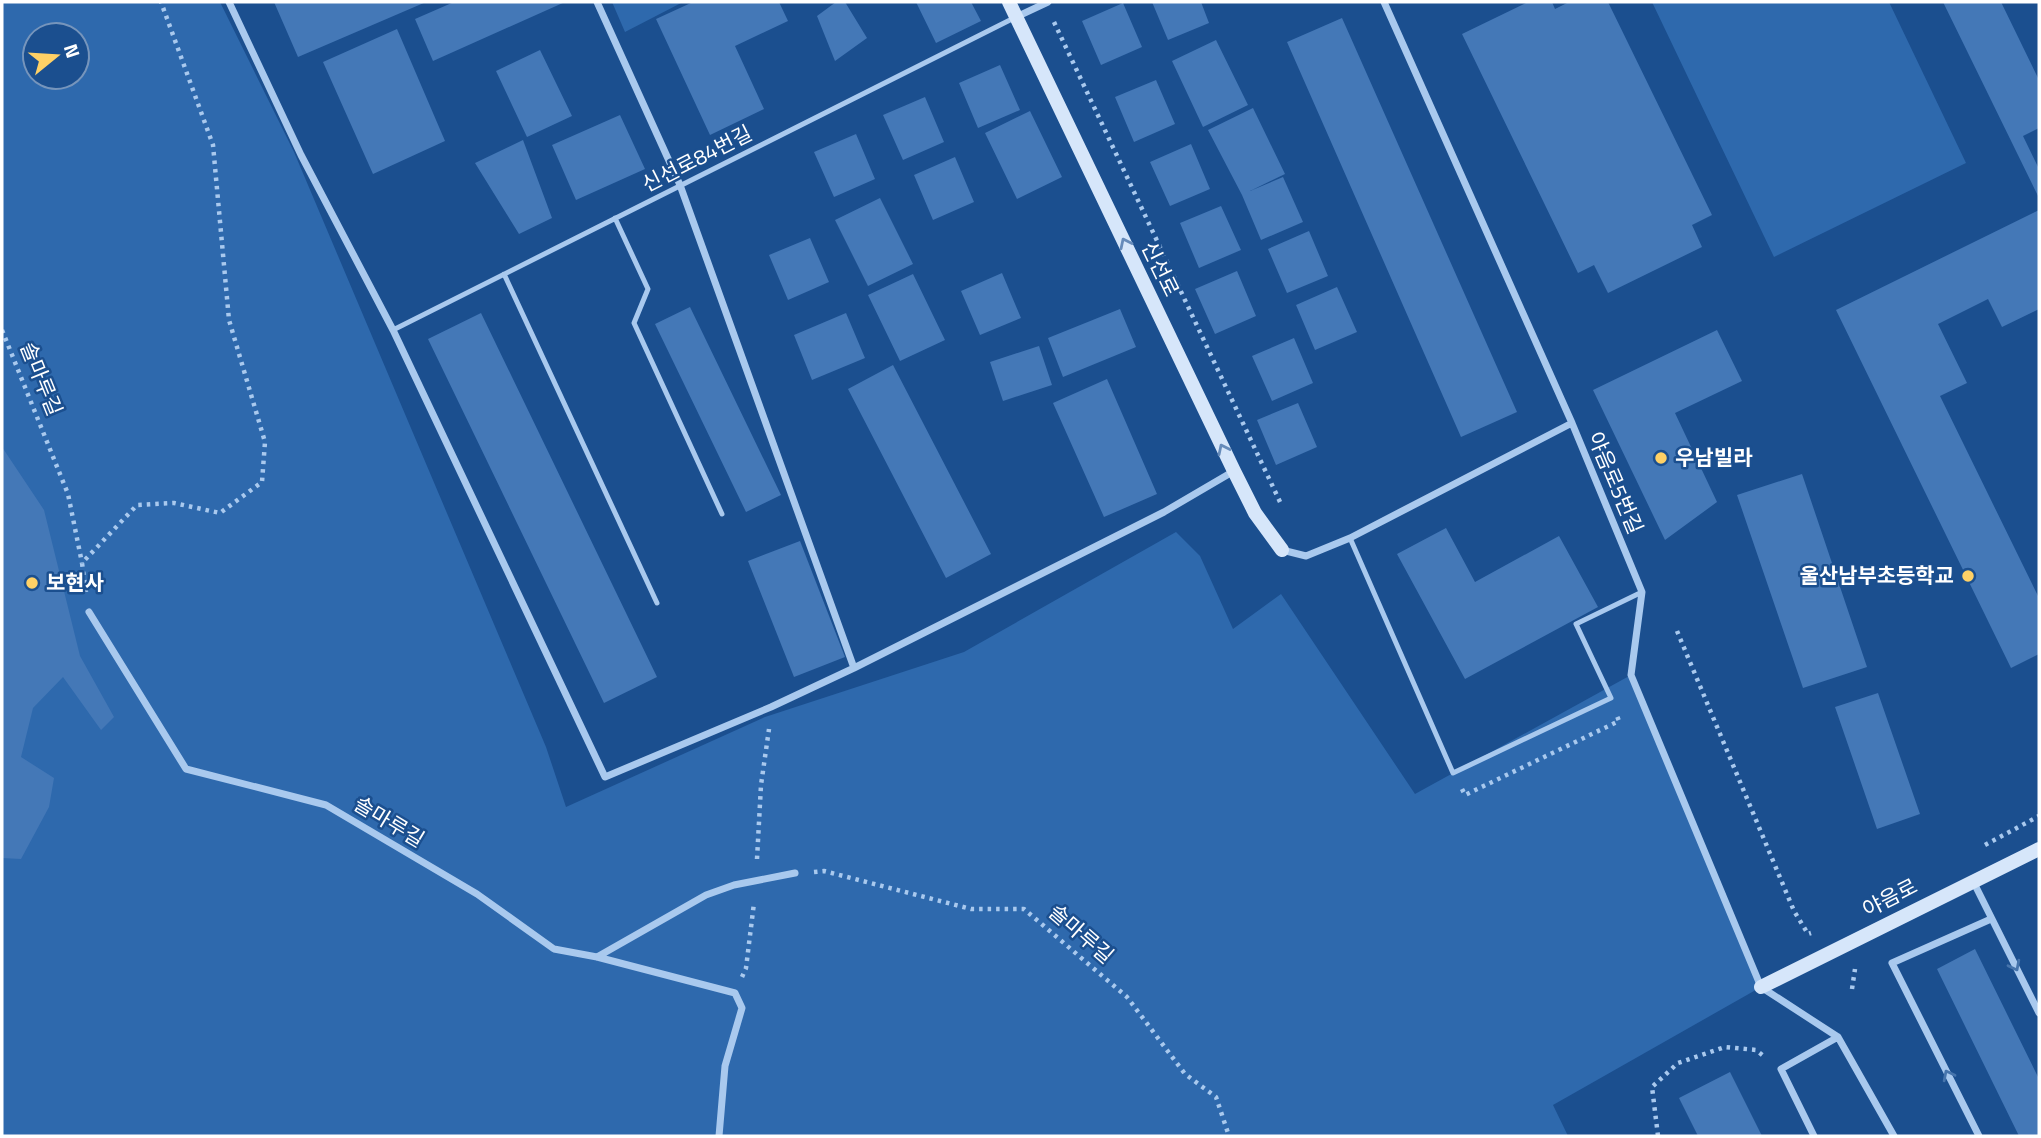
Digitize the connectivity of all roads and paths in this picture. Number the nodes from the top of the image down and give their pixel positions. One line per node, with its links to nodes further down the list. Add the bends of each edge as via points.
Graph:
1 (161, 2): 19 (path, via 212,145 229,320 265,443 262,482 220,513 174,503 137,505)
2 (229, 2): 12 (street, via 301,155)
3 (597, 2): 8 (street)
4 (1009, 2): 7 (street, 신선로)
5 (1046, 2): 7 (street); 15 (path)
6 (1384, 2): 13 (street, 야음로5번길)
7 (1016, 17): 8 (lane, 신선로84번길); 14 (street, 신선로, one-way to 7)
8 (680, 185): 9 (lane, 신선로84번길); 24 (street)
9 (615, 218): 10 (lane, 신선로84번길); 16 (lane, via 648,289 634,323)
10 (504, 274): 12 (lane, 신선로84번길); 21 (lane)
11 (2, 330): 19 (path, 솔마루길, via 68,494)
12 (393, 330): 25 (street, via 605,777)
13 (1572, 423): 17 (street); 20 (street, 야음로5번길)
14 (1234, 471): 18 (street, 신선로, via 1255,513); 24 (street, via 1164,513)
15 (1282, 506)
16 (722, 513)
17 (1350, 538): 18 (street, via 1306,556); 20 (lane, via 1453,773 1611,698 1576,624)
18 (1282, 550)
19 (82, 563): 22 (path, 솔마루길)
20 (1642, 592): 36 (street, via 1631,675)
21 (657, 603)
22 (89, 612): 35 (street, 솔마루길, via 186,769 326,805 477,894 554,948)
23 (1677, 631): 34 (path, via 1794,911 1808,934)
24 (854, 668): 25 (street)
25 (771, 706): 29 (path)
26 (2039, 816): 27 (path)
27 (1977, 849)
28 (2039, 849): 31 (street, 야음로)
29 (757, 867)
30 (795, 873): 35 (street, via 706,895); 42 (path, 솔마루길, via 824,871 971,909 1024,909 1126,997 1185,1074 1216,1097)
31 (1973, 880): 33 (street); 36 (street, 야음로)
32 (755, 894): 37 (path, via 746,968)
33 (1990, 919): 38 (street, one-way to 38); 46 (street, one-way to 33, via 1892,963)
34 (1821, 928)
35 (597, 957): 37 (street, 솔마루길)
36 (1761, 987): 39 (street)
37 (735, 993): 41 (street, via 742,1008 725,1066)
38 (2039, 1013)
39 (1838, 1037): 40 (street); 45 (street)
40 (1781, 1069): 43 (path, via 1756,1050 1725,1048 1678,1063 1652,1087); 44 (street)
41 (719, 1136)
42 (1228, 1136)
43 (1658, 1136)
44 (1814, 1136)
45 (1894, 1136)
46 (1979, 1136)

